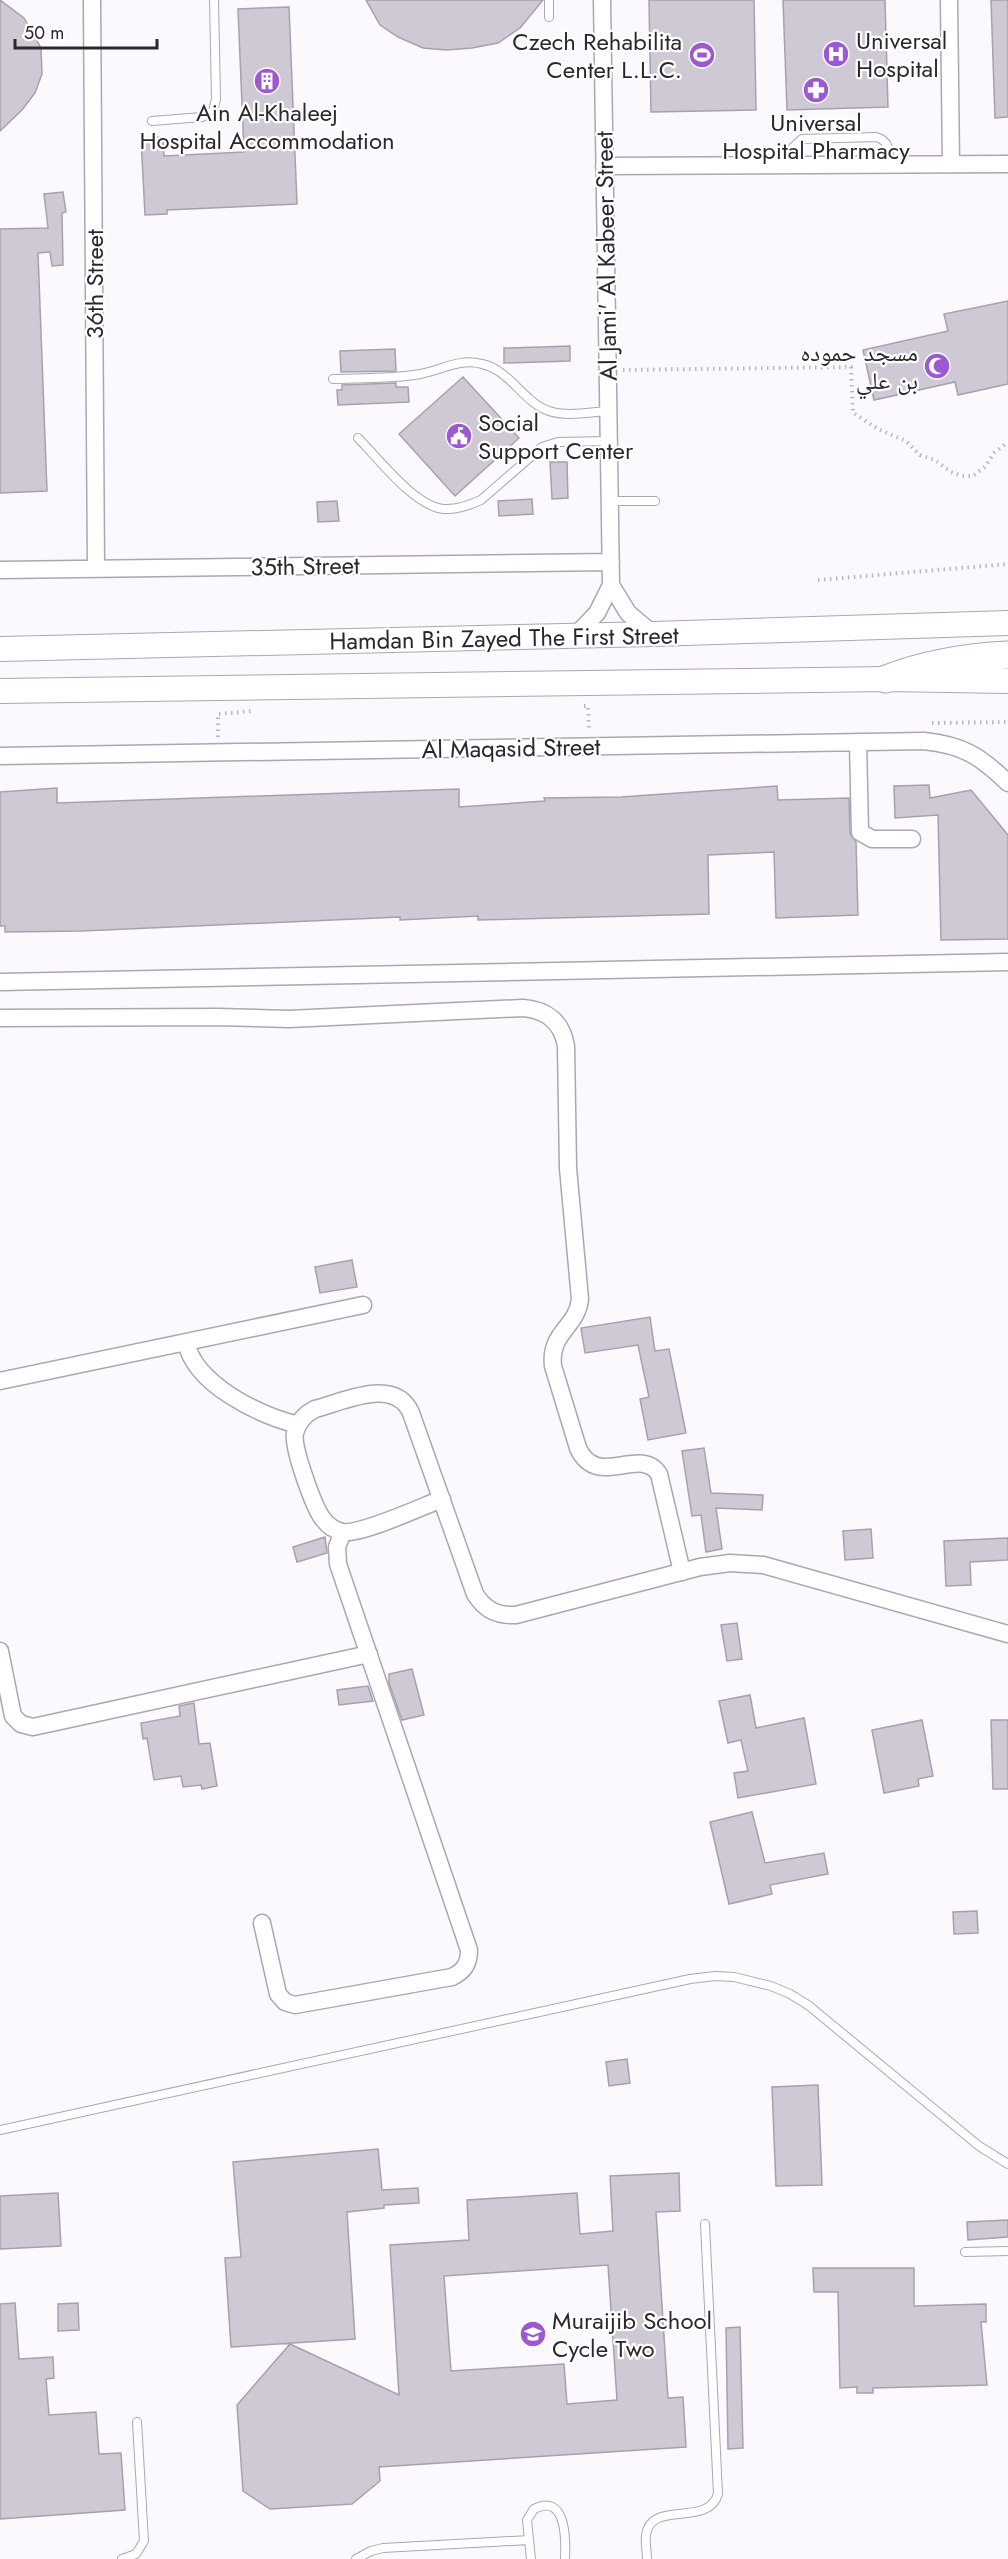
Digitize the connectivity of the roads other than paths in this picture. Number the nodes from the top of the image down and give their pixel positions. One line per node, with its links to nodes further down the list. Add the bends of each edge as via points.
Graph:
1 (92, 0): 20 (street, 36th Street)
2 (214, 0): 7 (lane, via 213,111 202,117)
3 (549, 0): 6 (lane)
4 (602, 0): 12 (street, Al Jami' Al Kabeer Street)
5 (949, 0): 9 (street)
6 (549, 17)
7 (152, 121)
8 (890, 164): 9 (street); 11 (street); 11 (lane, via 888,146 876,137 802,139 791,148)
9 (951, 164): 10 (street)
10 (1008, 164)
11 (788, 165): 12 (street)
12 (604, 166): 14 (street, Al Jami' Al Kabeer Street)
13 (333, 379): 14 (lane, via 419,374 472,362 495,368 550,412)
14 (609, 411): 16 (street, Al Jami' Al Kabeer Street)
15 (358, 438): 16 (lane, via 419,500 444,509 481,500 542,447 558,442)
16 (609, 441): 17 (street, Al Jami' Al Kabeer Street)
17 (610, 501): 18 (lane); 19 (street, Al Jami' Al Kabeer Street)
18 (655, 501)
19 (611, 562): 20 (street, 35th Street); 22 (street, Al Jami' Al Kabeer Street)
20 (96, 569): 21 (street, 35th Street)
21 (0, 570)
22 (611, 585): 24 (street, via 628,613); 25 (street, Al Jami' Al Kabeer Street, via 597,613)
23 (1008, 623): 24 (main road, Hamdan Bin Zayed The First Street)
24 (653, 634): 25 (main road, Hamdan Bin Zayed The First Street)
25 (575, 636): 26 (main road, Hamdan Bin Zayed The First Street)
26 (0, 649)
27 (1008, 655): 28 (main road, via 939,662)
28 (886, 679): 29 (main road, Hamdan Bin Zayed The First Street); 30 (main road, Hamdan Bin Zayed The First Street)
29 (1008, 681)
30 (0, 691)
31 (858, 742): 32 (street, Al Maqasid Street); 33 (street, Al Maqasid Street, via 924,741 961,748 976,755); 34 (street, via 860,832 872,839)
32 (0, 756)
33 (1008, 783)
34 (912, 840)
35 (1008, 962): 36 (street)
36 (0, 982)
37 (0, 1018): 44 (street, via 289,1019 523,1008 551,1017 561,1029 566,1046 568,1168 580,1299 577,1314 556,1340 553,1365 585,1460 605,1468 651,1465 659,1474)
38 (363, 1305): 39 (street)
39 (186, 1342): 40 (street); 41 (street, via 195,1364 232,1397 262,1414)
40 (0, 1381)
41 (298, 1425): 42 (street, via 315,1409 381,1393 395,1395 409,1407); 43 (street, via 295,1447 321,1517)
42 (442, 1499): 43 (street, via 360,1530); 44 (street, via 475,1594 485,1607 500,1615 516,1615)
43 (343, 1532): 47 (street, via 337,1547 338,1564)
44 (682, 1572): 45 (street, via 714,1564 763,1565)
45 (1008, 1634)
46 (0, 1651): 47 (street, via 13,1716 21,1724 33,1727)
47 (369, 1654): 48 (street, via 469,1950 467,1965 452,1977 295,2006 278,1994)
48 (262, 1923)
49 (0, 2130): 50 (lane, via 715,1976 771,1986 808,2005 979,2146)
50 (1008, 2164)
51 (705, 2224): 60 (lane, via 718,2494 714,2504 703,2511 667,2515 653,2523 646,2535)
52 (964, 2252): 53 (lane)
53 (1008, 2252)
54 (137, 2422): 56 (lane, via 144,2541 136,2554)
55 (530, 2540): 57 (lane, via 383,2548); 58 (lane); 59 (lane, via 530,2514 540,2506 552,2506 563,2519)
56 (122, 2559)
57 (356, 2559)
58 (531, 2559)
59 (565, 2559)
60 (647, 2559)

